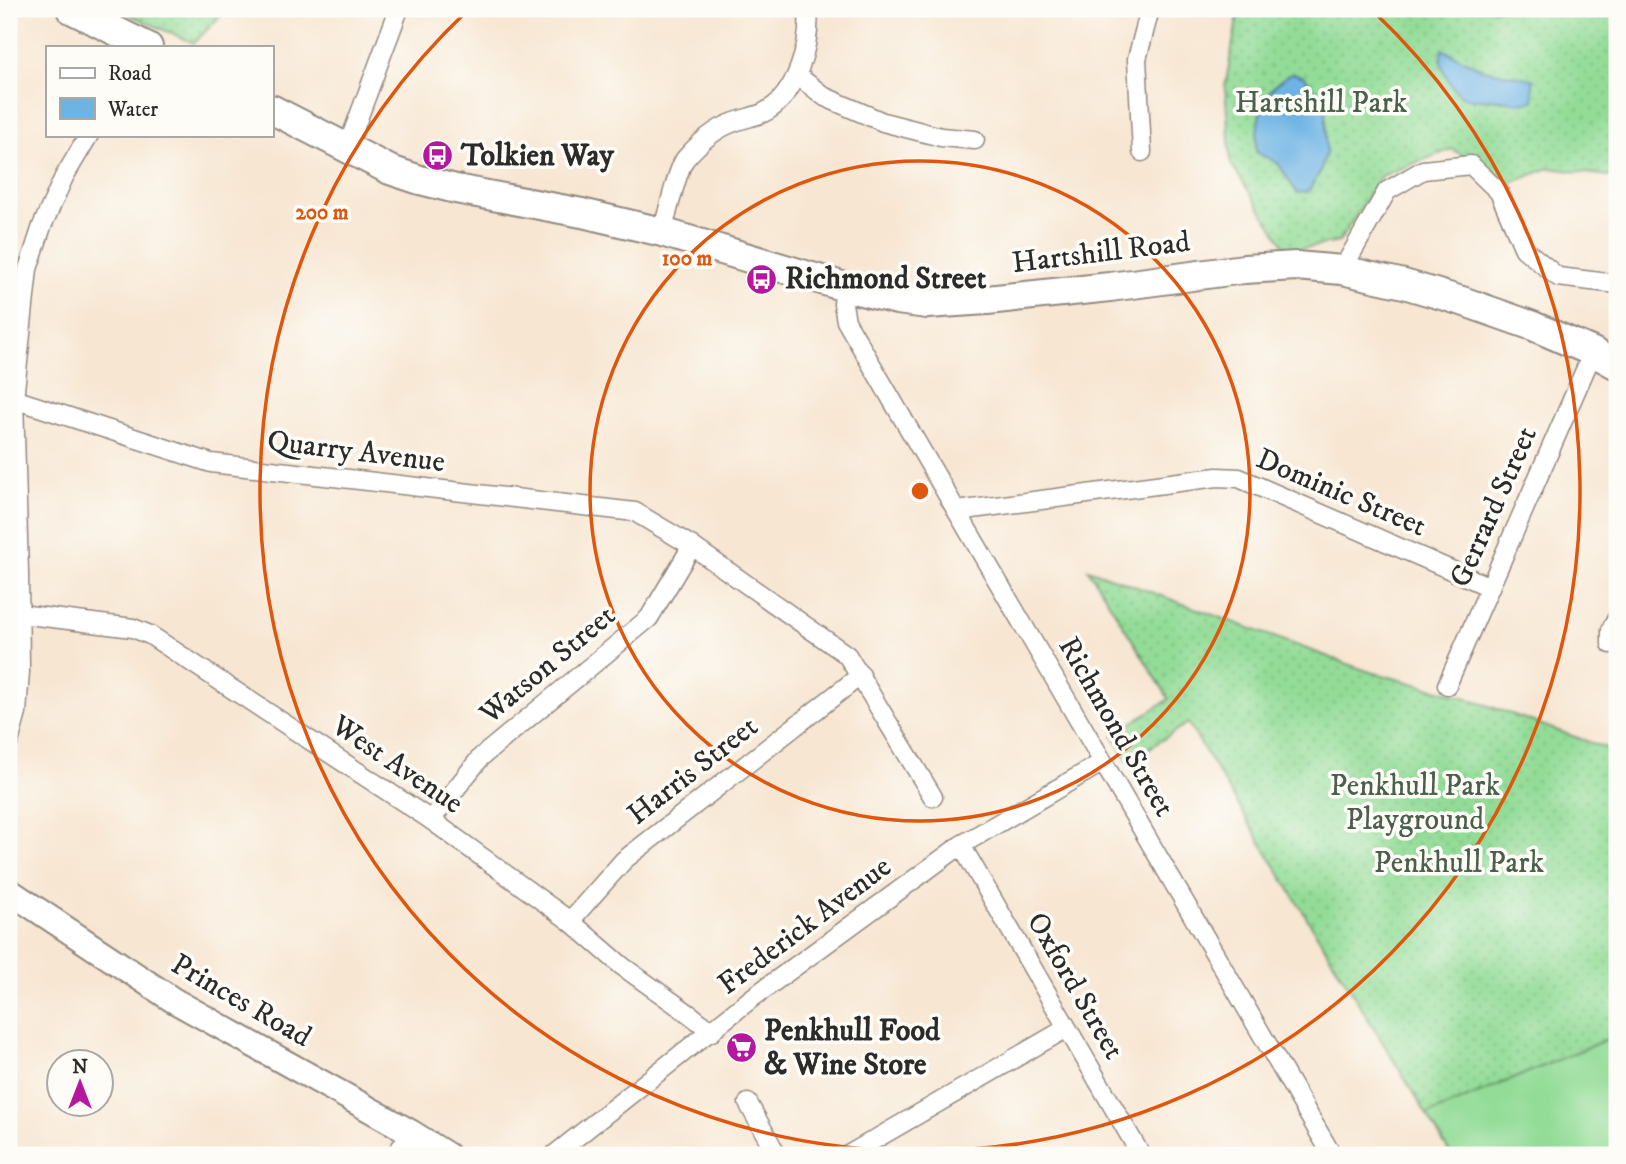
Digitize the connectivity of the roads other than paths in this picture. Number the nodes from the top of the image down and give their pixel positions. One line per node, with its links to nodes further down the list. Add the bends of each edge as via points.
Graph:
1 (71, 9): 5 (main road)
2 (399, 9): 10 (street)
3 (808, 9): 6 (street)
4 (1150, 9): 11 (street, via 1137,59)
5 (146, 46)
6 (798, 76): 9 (street, via 825,97 883,122); 12 (street, via 785,96 765,112 729,124 702,141 682,163)
7 (273, 111): 10 (main road, Hartshill Road)
8 (88, 136): 17 (street, via 64,177 28,269)
9 (975, 140)
10 (348, 148): 12 (main road, Hartshill Road, via 420,180)
11 (1142, 152)
12 (662, 232): 15 (main road, Hartshill Road)
13 (1342, 270): 14 (street, via 1387,191 1423,170 1471,165 1499,192 1524,249 1558,277); 15 (main road, Hartshill Road, via 1296,266 1244,269 1098,289 927,304); 16 (main road, Hartshill Road, via 1462,301 1533,326)
14 (1617, 284)
15 (845, 287): 18 (street, Richmond Street, via 846,321)
16 (1605, 359): 21 (street, Gerrard Street)
17 (13, 399): 19 (street, Quarry Avenue, via 211,463 635,512); 20 (street)
18 (957, 511): 21 (street, Dominic Street, via 1217,477 1239,478); 28 (street, Richmond Street)
19 (692, 546): 25 (street, via 848,655); 30 (street, Watson Street, via 649,618 481,757)
20 (14, 570): 22 (street)
21 (1490, 587): 26 (street, Gerrard Street)
22 (20, 614): 27 (street, via 17,713); 30 (street, West Avenue, via 133,628 149,635)
23 (1617, 618): 24 (street)
24 (1611, 644)
25 (860, 675): 29 (street); 33 (street, Harris Street, via 625,860)
26 (1447, 685)
27 (9, 743)
28 (1104, 762): 31 (street, Frederick Avenue); 44 (street, Richmond Street)
29 (933, 797)
30 (431, 820): 33 (street, West Avenue)
31 (961, 845): 34 (street, Oxford Street); 35 (street, Frederick Avenue)
32 (9, 891): 37 (street, Princes Road, via 173,1000)
33 (570, 921): 35 (street, West Avenue)
34 (1067, 1028): 42 (street); 43 (street, Oxford Street)
35 (712, 1032): 40 (street, Frederick Avenue)
36 (748, 1103): 41 (street)
37 (412, 1133): 38 (street); 39 (street, Princes Road)
38 (395, 1155)
39 (447, 1155)
40 (554, 1155)
41 (777, 1155)
42 (848, 1155)
43 (1141, 1155)
44 (1332, 1155)

